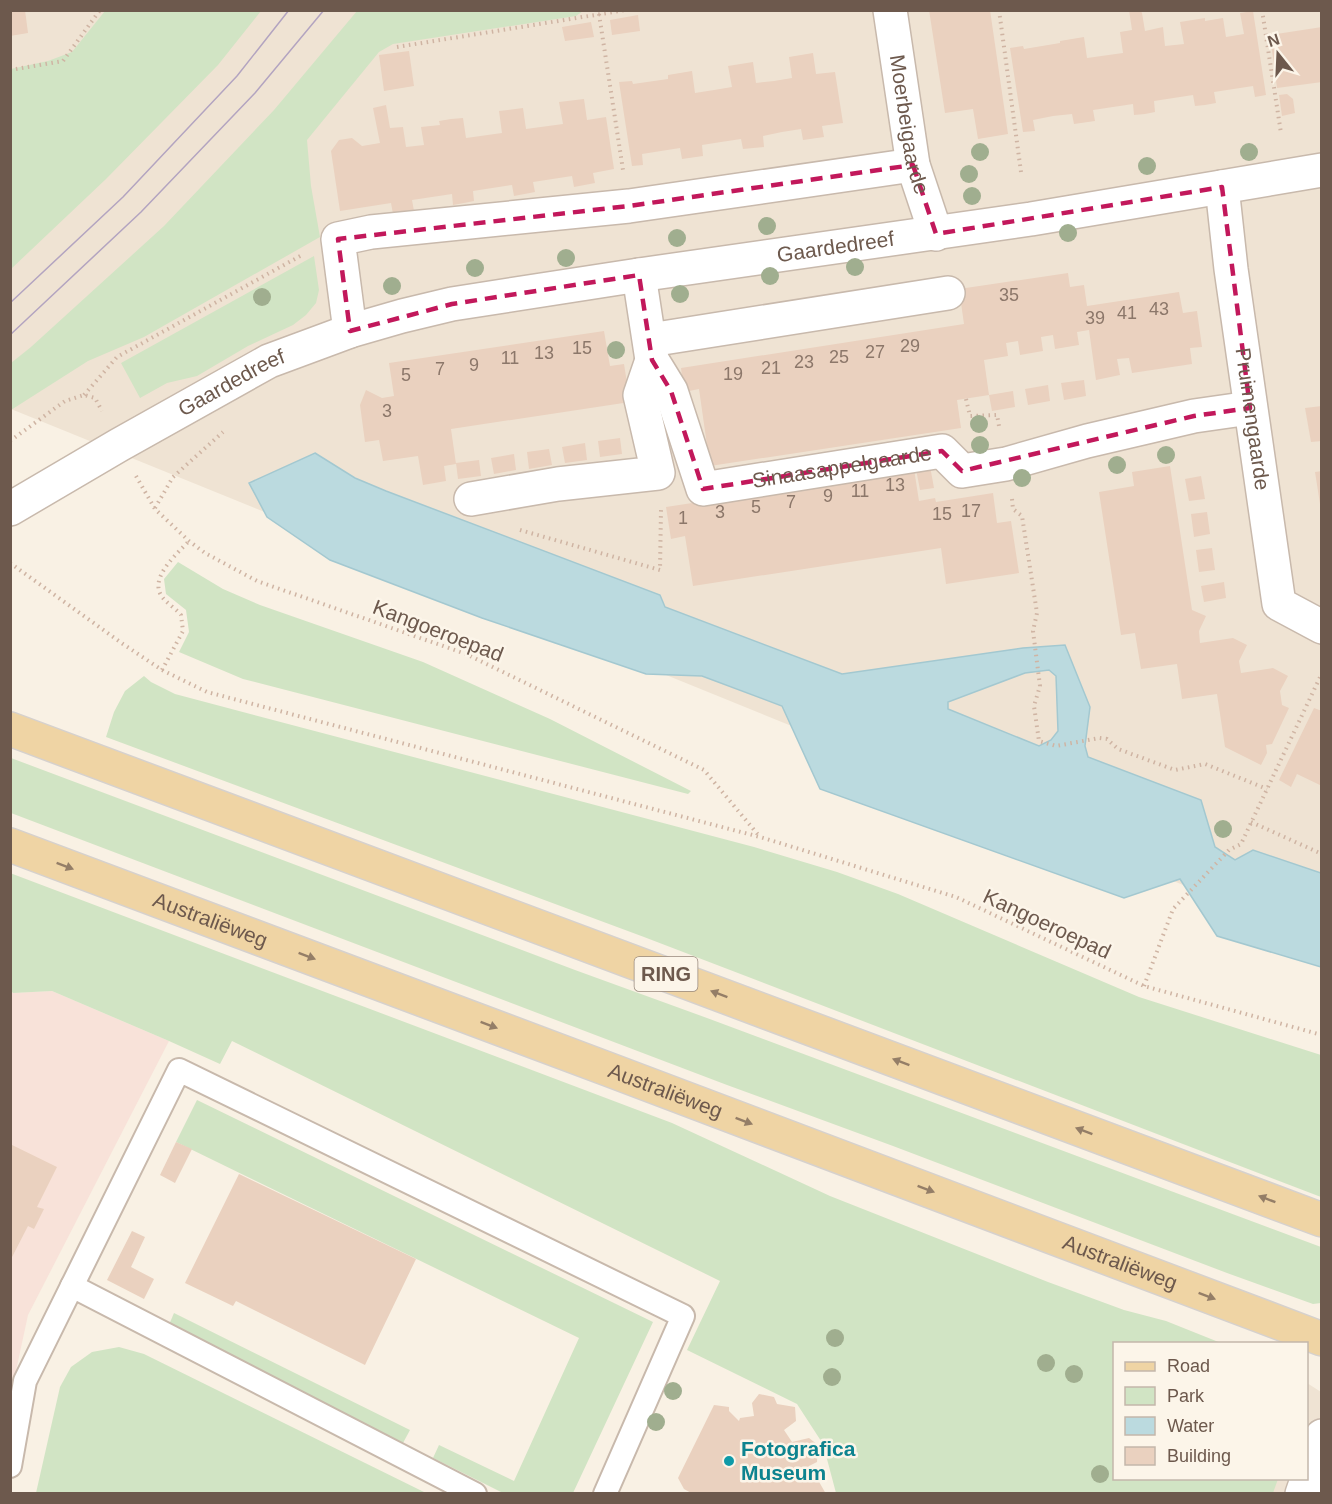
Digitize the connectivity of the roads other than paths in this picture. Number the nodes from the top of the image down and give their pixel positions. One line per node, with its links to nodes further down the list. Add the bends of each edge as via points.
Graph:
1 (890, 10): 2 (street, Moerbeigaarde)
2 (913, 165): 5 (street, Moerbeigaarde); 8 (street, via 629,206 371,232 338,239)
3 (1322, 170): 4 (street, Gaardedreef)
4 (1222, 187): 5 (street, Gaardedreef); 10 (street, Pruimengaarde)
5 (936, 234): 6 (street, Gaardedreef)
6 (639, 275): 8 (street, Gaardedreef, via 452,304); 9 (street, Sinaasappelgaarde)
7 (948, 293): 9 (street)
8 (350, 332): 12 (street, Gaardedreef, via 269,361)
9 (651, 350): 10 (street, Sinaasappelgaarde, via 671,391 703,489 942,450 962,471 1006,464 1184,419); 11 (street, Sinaasappelgaarde, via 640,395 658,473)
10 (1250, 408): 13 (street, Pruimengaarde, via 1279,604)
11 (471, 499)
12 (10, 509)
13 (1322, 627)
14 (10, 729): 16 (main road, RING, one-way to 14)
15 (10, 845): 18 (main road, Australiëweg, one-way to 18)
16 (1322, 1220)
17 (72, 1286): 19 (lane); 23 (lane); 24 (lane, via 179,1070 683,1316)
18 (1322, 1339)
19 (18, 1376): 21 (lane)
20 (1322, 1436): 22 (street)
21 (10, 1466)
22 (1308, 1477)
23 (475, 1494)
24 (605, 1494)

